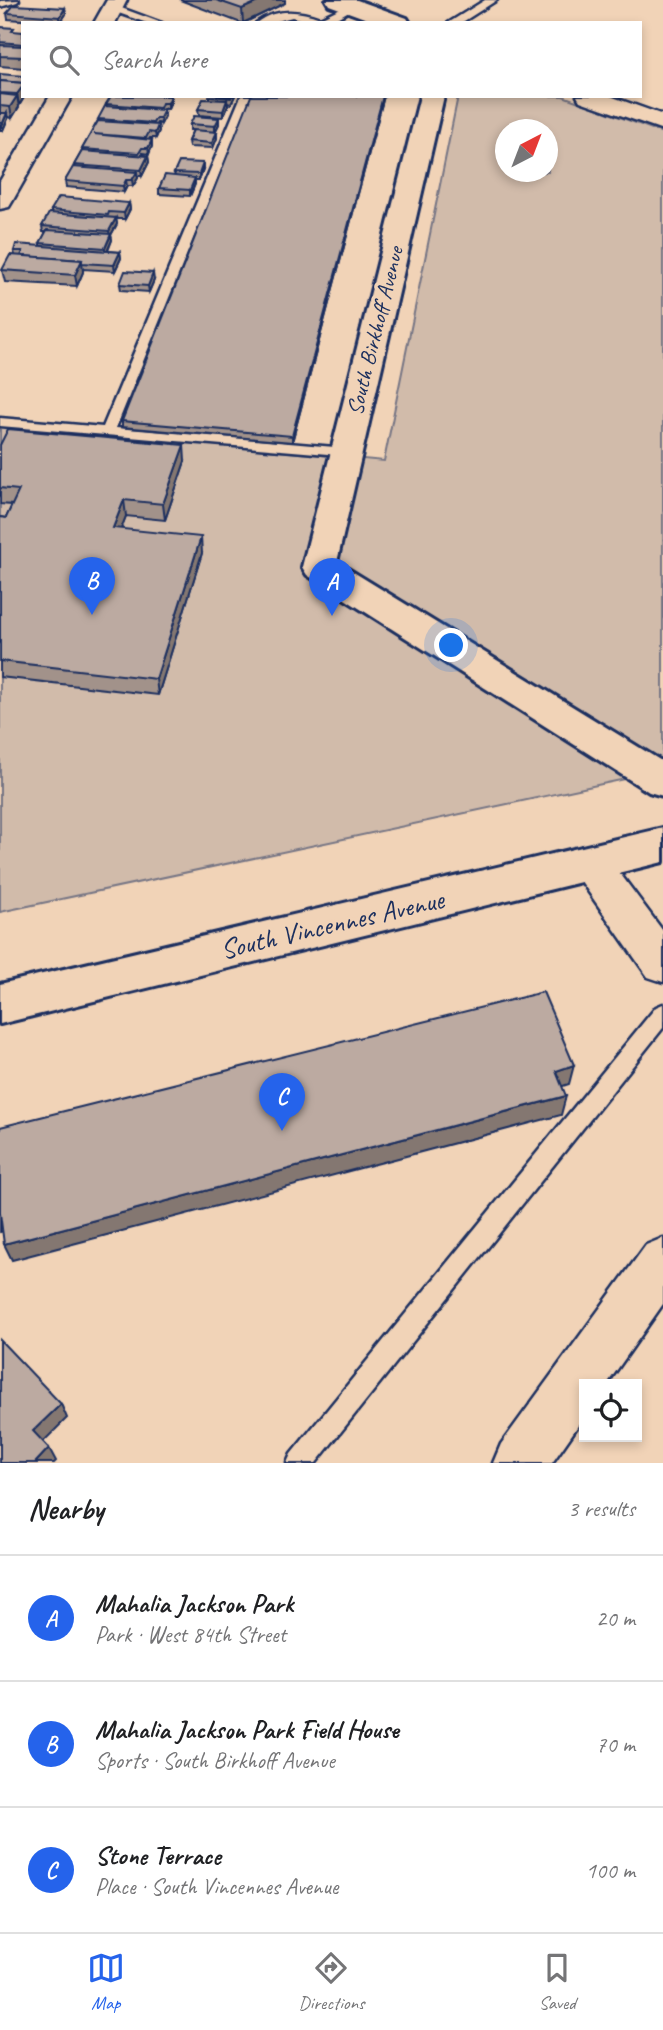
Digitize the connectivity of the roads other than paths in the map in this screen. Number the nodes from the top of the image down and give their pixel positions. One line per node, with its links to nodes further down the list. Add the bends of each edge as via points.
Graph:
1 (14, 0): 4 (lane)
2 (492, 0): 11 (lane)
3 (345, 3): 9 (lane); 10 (street)
4 (0, 4)
5 (111, 10): 6 (lane)
6 (150, 21)
7 (265, 21): 8 (lane, via 298,13)
8 (319, 21)
9 (323, 21)
10 (394, 21)
11 (456, 21)
12 (60, 98): 17 (street)
13 (245, 98): 19 (lane)
14 (432, 98): 20 (street, South Birkhoff Avenue)
15 (594, 98): 16 (street)
16 (663, 123)
17 (0, 202)
18 (0, 422): 19 (lane)
19 (108, 432): 20 (lane)
20 (346, 453): 21 (street, South Birkhoff Avenue, via 319,566)
21 (663, 781)
22 (663, 845): 23 (street, South Vincennes Avenue)
23 (590, 863): 24 (street); 25 (street, South Vincennes Avenue)
24 (663, 964)
25 (0, 1004)
26 (663, 1013): 28 (lane)
27 (663, 1262): 29 (street)
28 (300, 1463)
29 (520, 1463)

